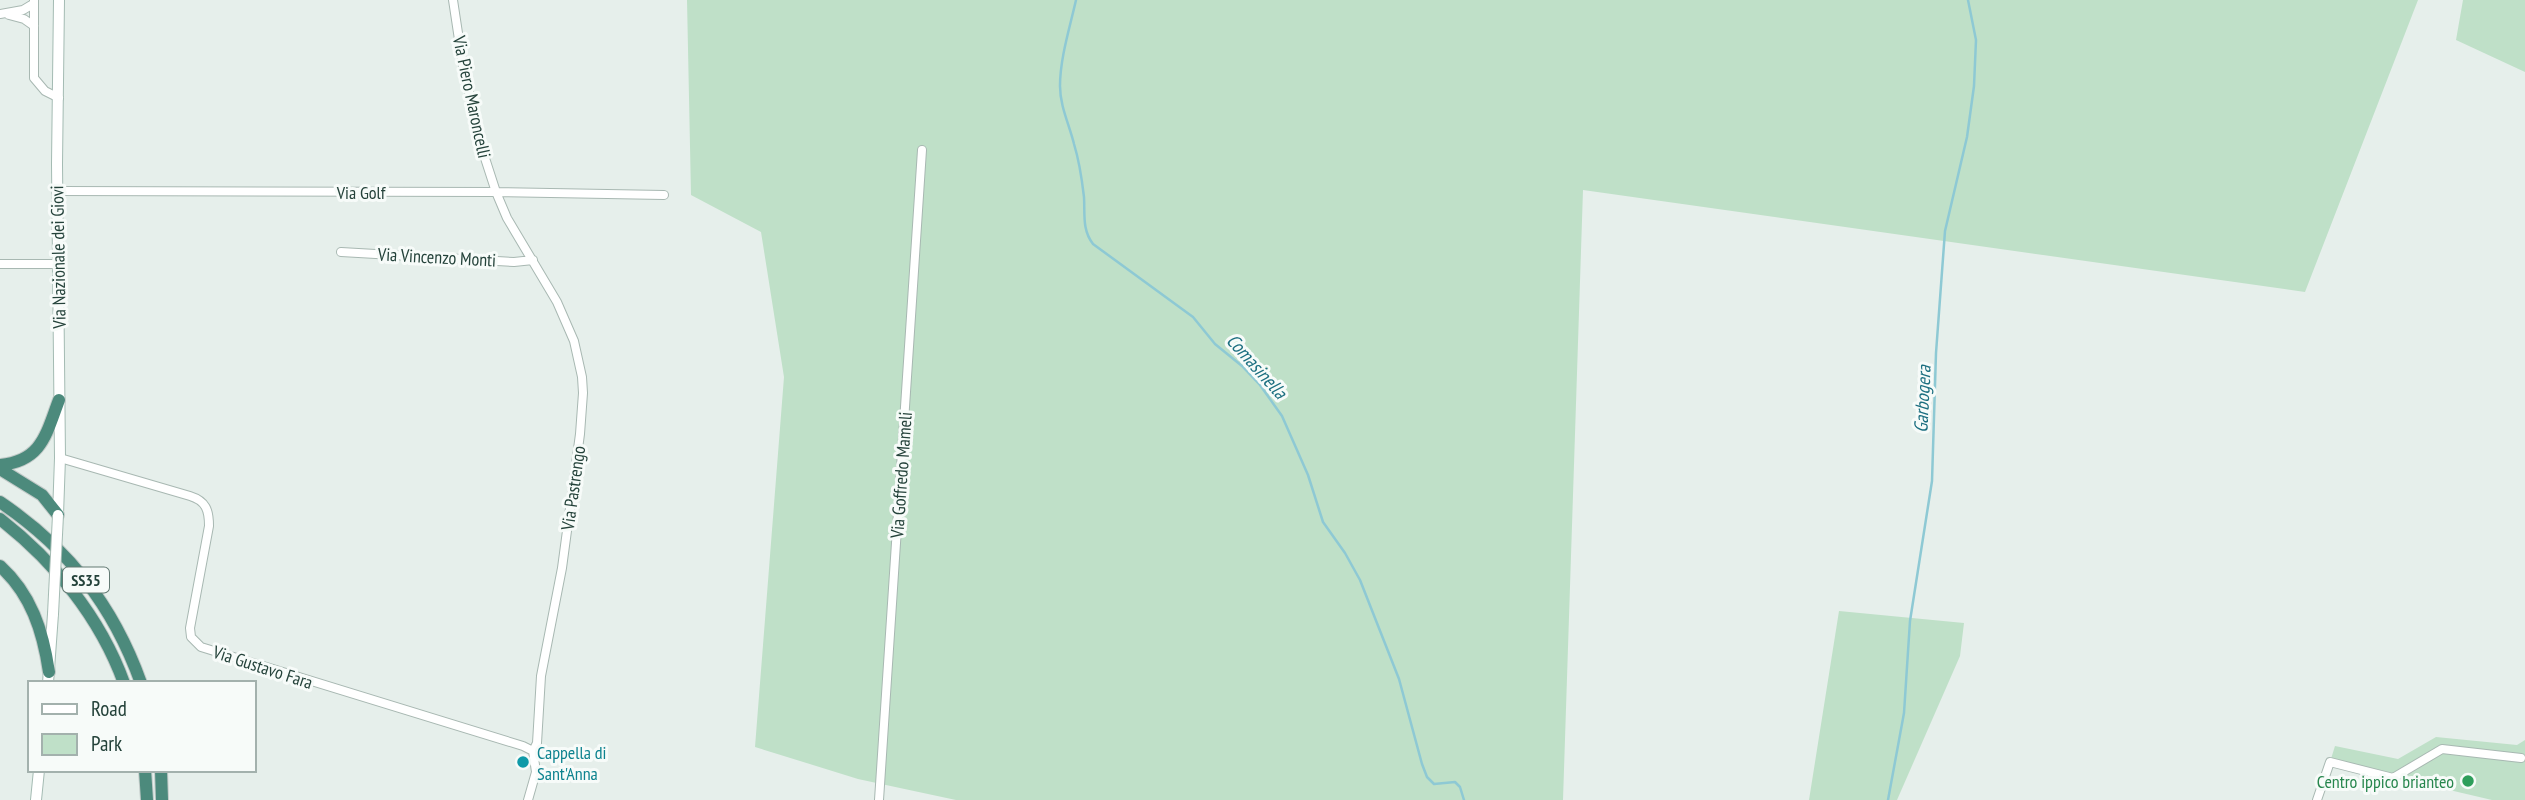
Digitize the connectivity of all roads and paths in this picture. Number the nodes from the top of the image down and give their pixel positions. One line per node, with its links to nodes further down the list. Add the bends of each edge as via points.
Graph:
1 (59, 0): 6 (main road, Via Nazionale dei Giovi)
2 (453, 0): 9 (street, Via Piero Maroncelli, via 470,99)
3 (34, 2): 4 (street); 5 (street)
4 (3, 14): 5 (street)
5 (34, 26): 6 (street, via 34,78)
6 (59, 98): 8 (main road, Via Nazionale dei Giovi)
7 (922, 150): 34 (street, Via Goffredo Mameli)
8 (58, 191): 9 (street, Via Golf); 14 (main road, Via Nazionale dei Giovi)
9 (496, 192): 10 (street, Via Golf); 12 (street, Via Pastrengo)
10 (664, 195)
11 (341, 252): 12 (street, Via Vincenzo Monti)
12 (533, 260): 25 (street, Via Pastrengo, via 573,341 583,393 570,516 541,676)
13 (0, 264): 14 (street)
14 (58, 264): 15 (main road, Via Nazionale dei Giovi)
15 (59, 400): 16 (main road, Via Nazionale dei Giovi); 17 (highway, via 43,443 30,457)
16 (60, 458): 19 (main road, Via Nazionale dei Giovi); 25 (street, Via Gustavo Fara, via 205,504 209,526 190,628 191,637 201,647)
17 (0, 467): 19 (highway, via 42,495)
18 (0, 502): 24 (highway, SS35, via 50,541 86,580 114,621)
19 (58, 515): 22 (main road, Via Nazionale dei Giovi, bridge)
20 (0, 519): 23 (highway, SS35, via 63,578 102,636)
21 (0, 566): 22 (highway, via 34,615 44,640)
22 (48, 677)
23 (123, 681)
24 (140, 681)
25 (533, 751): 33 (street, Via Pastrengo, via 536,772)
26 (2521, 758): 35 (street, via 2442,749 2393,778 2330,762)
27 (39, 772): 30 (main road)
28 (145, 772): 31 (highway)
29 (161, 772): 32 (highway)
30 (36, 800)
31 (147, 800)
32 (162, 800)
33 (528, 800)
34 (879, 800)
35 (2317, 800)

